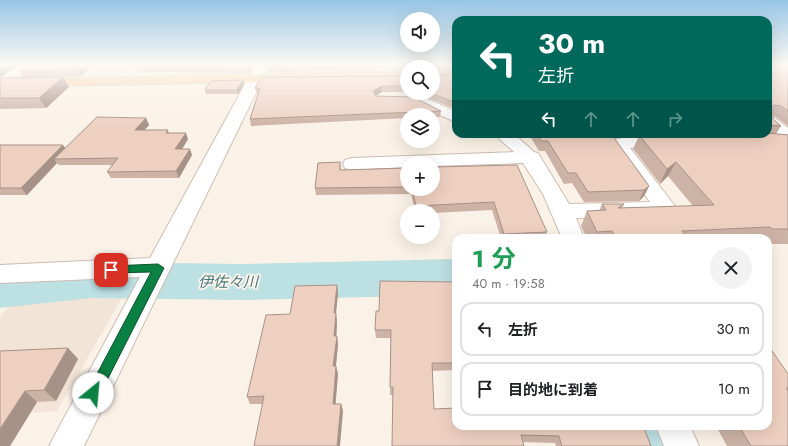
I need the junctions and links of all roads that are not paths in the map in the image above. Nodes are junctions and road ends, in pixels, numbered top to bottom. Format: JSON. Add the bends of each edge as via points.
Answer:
{"nodes":[{"id":1,"x":251,"y":85,"type":"edge"},
{"id":2,"x":418,"y":100,"type":"edge"},
{"id":3,"x":452,"y":114,"type":"edge"},
{"id":4,"x":772,"y":124,"type":"edge"},
{"id":5,"x":788,"y":136,"type":"edge"},
{"id":6,"x":510,"y":138,"type":"edge"},
{"id":7,"x":684,"y":141,"type":"edge"},
{"id":8,"x":767,"y":142,"type":"edge"},
{"id":9,"x":788,"y":144,"type":"edge"},
{"id":10,"x":531,"y":157,"type":"junction"},
{"id":11,"x":352,"y":164,"type":"dead end"},
{"id":12,"x":563,"y":211,"type":"junction"},
{"id":13,"x":572,"y":234,"type":"edge"},
{"id":14,"x":0,"y":274,"type":"edge"},
{"id":15,"x":154,"y":277,"type":"junction"},
{"id":16,"x":674,"y":430,"type":"edge"},
{"id":17,"x":66,"y":446,"type":"edge"},
{"id":18,"x":682,"y":446,"type":"edge"}],
"edges":[{"from":1,"to":15,"type":"street"},
{"from":2,"to":3,"type":"street"},
{"from":4,"to":5,"type":"street"},
{"from":6,"to":10,"type":"street"},
{"from":7,"to":12,"type":"street","via":[[618,144],[664,206]]},
{"from":8,"to":9,"type":"street"},
{"from":10,"to":11,"type":"street"},
{"from":10,"to":12,"type":"street"},
{"from":12,"to":13,"type":"street"},
{"from":14,"to":15,"type":"street"},
{"from":15,"to":17,"type":"street"},
{"from":16,"to":18,"type":"street"}]}
